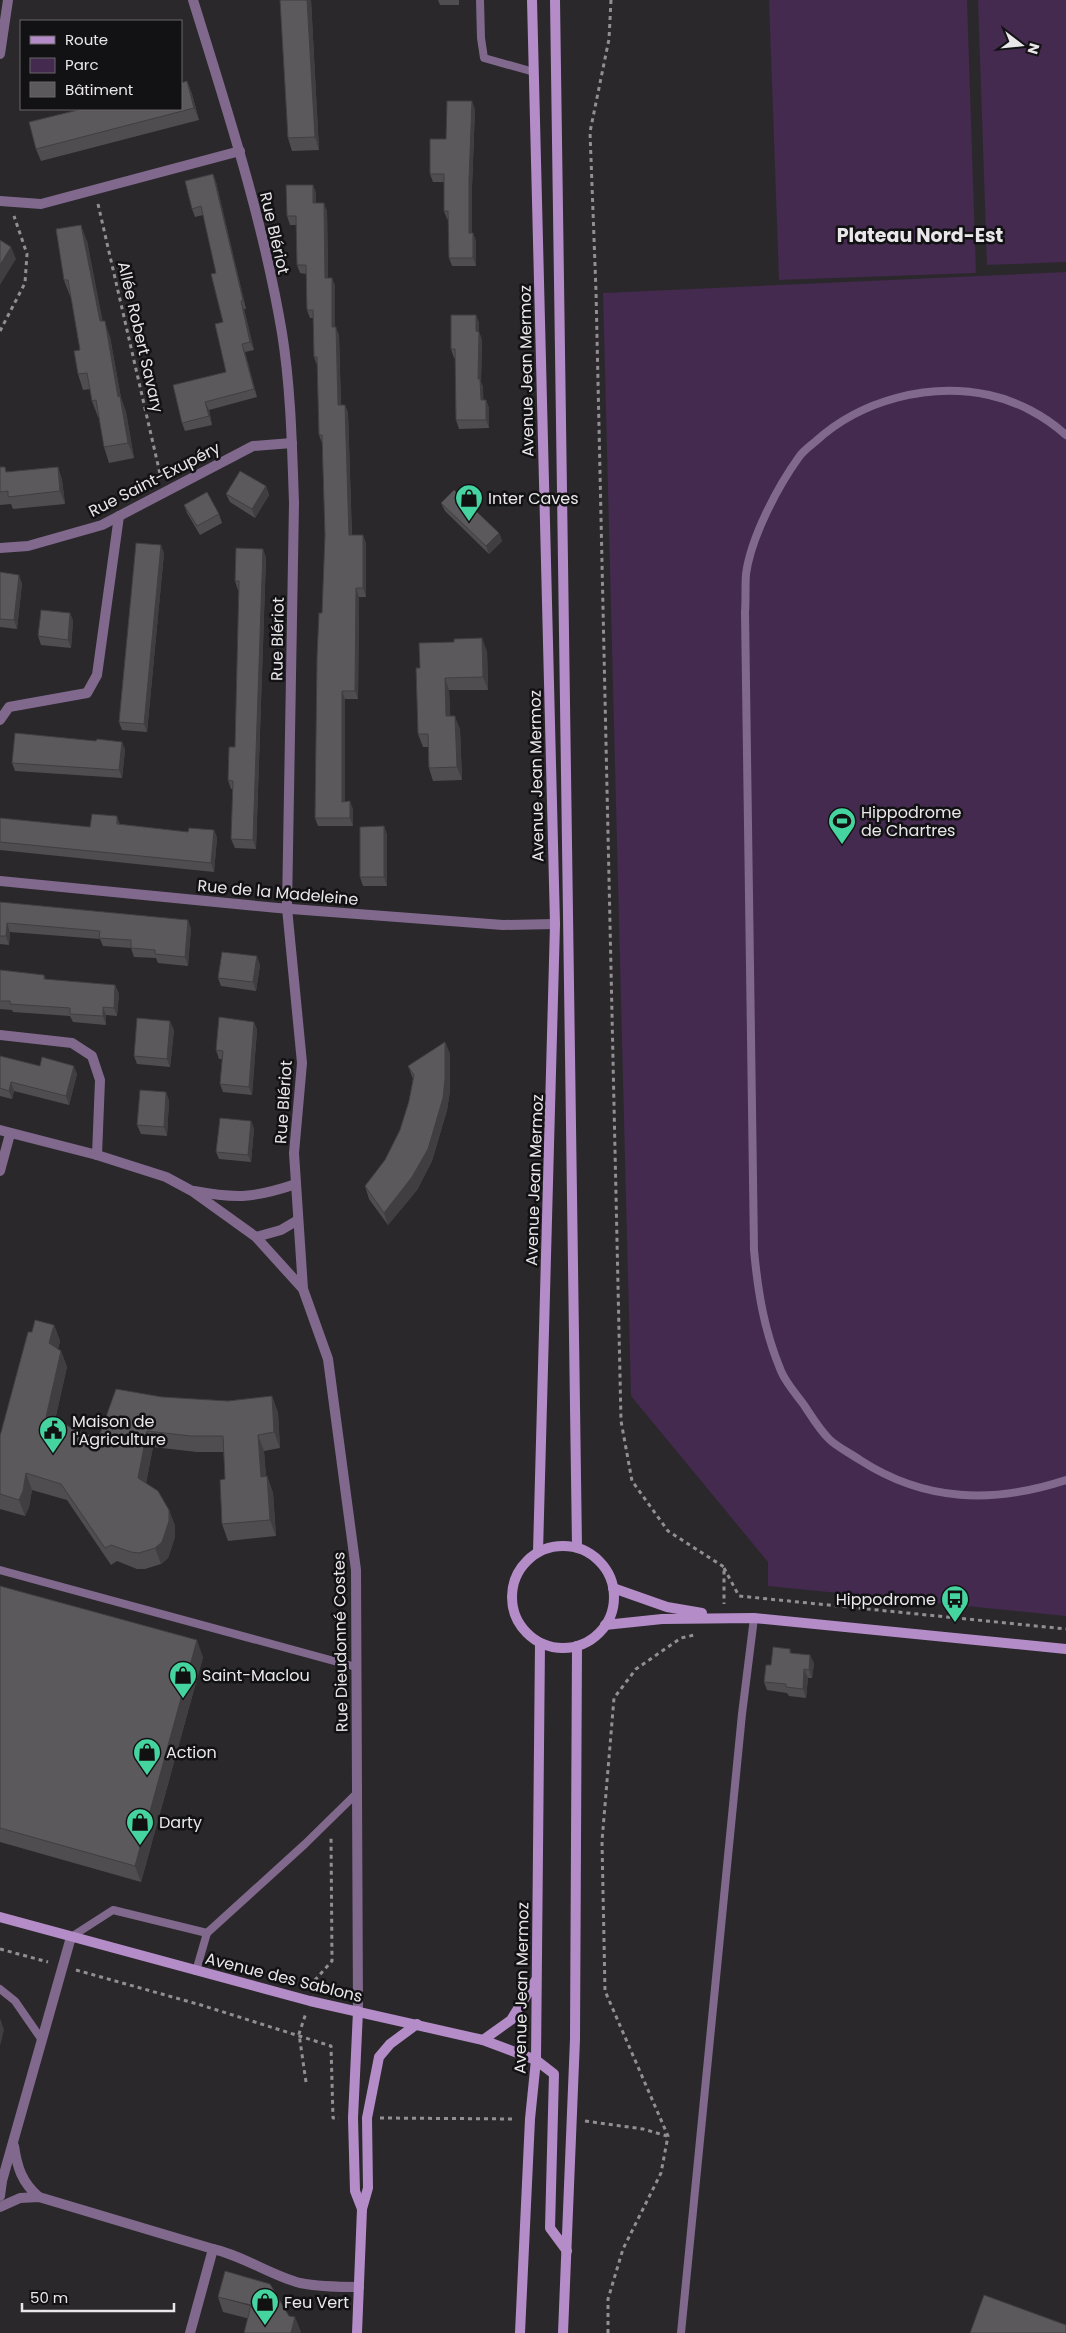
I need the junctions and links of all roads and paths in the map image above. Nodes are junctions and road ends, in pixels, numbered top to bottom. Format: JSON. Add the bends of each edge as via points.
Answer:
{"nodes":[{"id":1,"x":8,"y":0,"type":"edge"},
{"id":2,"x":192,"y":0,"type":"edge"},
{"id":3,"x":480,"y":0,"type":"edge"},
{"id":4,"x":532,"y":0,"type":"edge"},
{"id":5,"x":555,"y":0,"type":"edge"},
{"id":6,"x":611,"y":0,"type":"edge"},
{"id":7,"x":0,"y":54,"type":"edge"},
{"id":8,"x":534,"y":72,"type":"junction"},
{"id":9,"x":240,"y":151,"type":"junction"},
{"id":10,"x":94,"y":189,"type":"junction"},
{"id":11,"x":5,"y":201,"type":"edge"},
{"id":12,"x":0,"y":331,"type":"edge"},
{"id":13,"x":1066,"y":435,"type":"edge"},
{"id":14,"x":292,"y":443,"type":"junction"},
{"id":15,"x":164,"y":491,"type":"junction"},
{"id":16,"x":119,"y":516,"type":"junction"},
{"id":17,"x":0,"y":548,"type":"edge"},
{"id":18,"x":0,"y":720,"type":"edge"},
{"id":19,"x":0,"y":880,"type":"edge"},
{"id":20,"x":287,"y":908,"type":"junction"},
{"id":21,"x":555,"y":924,"type":"junction"},
{"id":22,"x":0,"y":1034,"type":"edge"},
{"id":23,"x":5,"y":1132,"type":"edge"},
{"id":24,"x":97,"y":1155,"type":"junction"},
{"id":25,"x":0,"y":1171,"type":"edge"},
{"id":26,"x":296,"y":1184,"type":"junction"},
{"id":27,"x":192,"y":1191,"type":"junction"},
{"id":28,"x":298,"y":1220,"type":"junction"},
{"id":29,"x":256,"y":1237,"type":"junction"},
{"id":30,"x":303,"y":1289,"type":"junction"},
{"id":31,"x":1066,"y":1480,"type":"edge"},
{"id":32,"x":578,"y":1547,"type":"junction"},
{"id":33,"x":538,"y":1552,"type":"junction"},
{"id":34,"x":724,"y":1567,"type":"junction"},
{"id":35,"x":0,"y":1570,"type":"edge"},
{"id":36,"x":613,"y":1588,"type":"junction"},
{"id":37,"x":725,"y":1617,"type":"junction"},
{"id":38,"x":754,"y":1618,"type":"junction"},
{"id":39,"x":605,"y":1625,"type":"junction"},
{"id":40,"x":1066,"y":1629,"type":"edge"},
{"id":41,"x":699,"y":1634,"type":"dead end"},
{"id":42,"x":540,"y":1643,"type":"junction"},
{"id":43,"x":577,"y":1646,"type":"junction"},
{"id":44,"x":1066,"y":1649,"type":"edge"},
{"id":45,"x":356,"y":1667,"type":"junction"},
{"id":46,"x":357,"y":1793,"type":"junction"},
{"id":47,"x":331,"y":1818,"type":"junction"},
{"id":48,"x":0,"y":1917,"type":"edge"},
{"id":49,"x":207,"y":1933,"type":"junction"},
{"id":50,"x":71,"y":1937,"type":"junction"},
{"id":51,"x":0,"y":1949,"type":"edge"},
{"id":52,"x":62,"y":1966,"type":"junction"},
{"id":53,"x":196,"y":1971,"type":"junction"},
{"id":54,"x":537,"y":1979,"type":"junction"},
{"id":55,"x":0,"y":1989,"type":"edge"},
{"id":56,"x":310,"y":2002,"type":"junction"},
{"id":57,"x":358,"y":2011,"type":"junction"},
{"id":58,"x":417,"y":2024,"type":"junction"},
{"id":59,"x":299,"y":2034,"type":"junction"},
{"id":60,"x":42,"y":2040,"type":"junction"},
{"id":61,"x":483,"y":2040,"type":"junction"},
{"id":62,"x":536,"y":2060,"type":"junction"},
{"id":63,"x":306,"y":2082,"type":"dead end"},
{"id":64,"x":353,"y":2118,"type":"junction"},
{"id":65,"x":367,"y":2118,"type":"junction"},
{"id":66,"x":530,"y":2119,"type":"junction"},
{"id":67,"x":572,"y":2120,"type":"junction"},
{"id":68,"x":668,"y":2136,"type":"junction"},
{"id":69,"x":14,"y":2140,"type":"junction"},
{"id":70,"x":0,"y":2196,"type":"edge"},
{"id":71,"x":39,"y":2197,"type":"junction"},
{"id":72,"x":0,"y":2207,"type":"edge"},
{"id":73,"x":362,"y":2210,"type":"junction"},
{"id":74,"x":213,"y":2249,"type":"junction"},
{"id":75,"x":567,"y":2250,"type":"junction"},
{"id":76,"x":359,"y":2287,"type":"junction"},
{"id":77,"x":190,"y":2333,"type":"edge"},
{"id":78,"x":357,"y":2333,"type":"edge"},
{"id":79,"x":520,"y":2333,"type":"edge"},
{"id":80,"x":563,"y":2333,"type":"edge"},
{"id":81,"x":608,"y":2333,"type":"edge"},
{"id":82,"x":681,"y":2333,"type":"edge"}],
"edges":[{"from":1,"to":7,"type":"street"},
{"from":2,"to":9,"type":"street","name":"Rue Blériot"},
{"from":3,"to":8,"type":"lane","via":[[484,58]]},
{"from":4,"to":8,"type":"main road","name":"Avenue Jean Mermoz"},
{"from":5,"to":32,"type":"main road","name":"Avenue Jean Mermoz"},
{"from":6,"to":34,"type":"path","via":[[609,39],[590,132],[621,1421],[632,1482],[668,1531]]},
{"from":8,"to":21,"type":"main road","name":"Avenue Jean Mermoz"},
{"from":9,"to":10,"type":"street"},
{"from":9,"to":14,"type":"street","name":"Rue Blériot","via":[[282,334]]},
{"from":10,"to":11,"type":"street","via":[[41,204]]},
{"from":10,"to":15,"type":"path","name":"Allée Robert Savary"},
{"from":11,"to":12,"type":"path","via":[[27,254],[25,283]]},
{"from":13,"to":31,"type":"lane","via":[[1025,407],[990,395],[943,390],[901,397],[860,410],[831,427],[800,456],[779,491],[760,526],[746,573],[745,612],[754,1250],[759,1299],[781,1373],[830,1440],[882,1474],[911,1487],[941,1493],[1002,1494]]},
{"from":14,"to":15,"type":"street","name":"Rue Saint-Exupéry","via":[[253,446]]},
{"from":14,"to":20,"type":"street","name":"Rue Blériot","via":[[294,503]]},
{"from":15,"to":16,"type":"street","name":"Rue Saint-Exupéry"},
{"from":16,"to":17,"type":"street","name":"Rue Saint-Exupéry","via":[[102,525],[28,546]]},
{"from":16,"to":18,"type":"street","via":[[97,675],[87,693],[9,707]]},
{"from":19,"to":20,"type":"street","name":"Rue de la Madeleine"},
{"from":20,"to":21,"type":"street","name":"Rue de la Madeleine","via":[[503,925]]},
{"from":20,"to":26,"type":"street","name":"Rue Blériot","via":[[302,1063],[294,1153]]},
{"from":21,"to":33,"type":"main road","name":"Avenue Jean Mermoz"},
{"from":22,"to":24,"type":"street","via":[[72,1043],[92,1056],[100,1080]]},
{"from":23,"to":24,"type":"street","name":"Rue Dieudonné Costes"},
{"from":23,"to":25,"type":"street"},
{"from":24,"to":27,"type":"street","name":"Rue Dieudonné Costes","via":[[166,1177]]},
{"from":26,"to":27,"type":"street","name":"Rue Dieudonné Costes","via":[[263,1195],[228,1197]]},
{"from":26,"to":28,"type":"street","name":"Rue Blériot"},
{"from":27,"to":29,"type":"street","name":"Rue Dieudonné Costes"},
{"from":28,"to":29,"type":"street","via":[[281,1230]]},
{"from":28,"to":30,"type":"street","name":"Rue Blériot"},
{"from":29,"to":30,"type":"street","name":"Rue Dieudonné Costes"},
{"from":30,"to":45,"type":"street","name":"Rue Dieudonné Costes","via":[[328,1359],[356,1570]]},
{"from":32,"to":33,"type":"main road","via":[[557,1546]]},
{"from":32,"to":36,"type":"main road","via":[[601,1562]]},
{"from":33,"to":42,"type":"main road","via":[[516,1575],[512,1606],[522,1628]]},
{"from":34,"to":37,"type":"path"},
{"from":34,"to":40,"type":"path","via":[[739,1596]]},
{"from":35,"to":45,"type":"lane"},
{"from":36,"to":37,"type":"main road","via":[[668,1607]]},
{"from":36,"to":39,"type":"main road","via":[[612,1607]]},
{"from":37,"to":38,"type":"main road"},
{"from":37,"to":39,"type":"main road"},
{"from":38,"to":44,"type":"main road"},
{"from":38,"to":82,"type":"lane"},
{"from":39,"to":43,"type":"main road","via":[[593,1638]]},
{"from":41,"to":68,"type":"path","via":[[682,1638],[636,1669],[614,1698],[602,1841],[605,1991]]},
{"from":42,"to":43,"type":"main road","via":[[552,1647]]},
{"from":42,"to":54,"type":"main road","name":"Avenue Jean Mermoz"},
{"from":43,"to":67,"type":"main road"},
{"from":45,"to":46,"type":"street","name":"Rue Dieudonné Costes"},
{"from":46,"to":47,"type":"lane"},
{"from":46,"to":57,"type":"street","name":"Rue Dieudonné Costes"},
{"from":47,"to":49,"type":"lane"},
{"from":47,"to":56,"type":"path","via":[[332,1961],[315,1980]]},
{"from":48,"to":50,"type":"main road","name":"Avenue des Sablons"},
{"from":49,"to":50,"type":"lane","via":[[113,1910]]},
{"from":49,"to":53,"type":"lane"},
{"from":50,"to":52,"type":"street"},
{"from":50,"to":53,"type":"main road","name":"Avenue des Sablons"},
{"from":51,"to":52,"type":"path"},
{"from":52,"to":59,"type":"path"},
{"from":52,"to":60,"type":"street"},
{"from":53,"to":56,"type":"main road","name":"Avenue des Sablons"},
{"from":54,"to":61,"type":"main road","via":[[511,2020]]},
{"from":54,"to":62,"type":"main road","name":"Avenue Jean Mermoz"},
{"from":55,"to":60,"type":"lane","via":[[14,2001]]},
{"from":56,"to":57,"type":"main road","name":"Avenue des Sablons"},
{"from":56,"to":59,"type":"path"},
{"from":57,"to":58,"type":"main road","name":"Avenue des Sablons"},
{"from":57,"to":64,"type":"main road"},
{"from":58,"to":61,"type":"main road","name":"Avenue des Sablons"},
{"from":58,"to":65,"type":"main road","via":[[390,2044],[379,2057]]},
{"from":59,"to":63,"type":"path"},
{"from":59,"to":64,"type":"path","via":[[331,2046],[333,2118]]},
{"from":60,"to":69,"type":"street"},
{"from":61,"to":62,"type":"main road","name":"Avenue des Sablons"},
{"from":62,"to":66,"type":"main road","name":"Avenue Jean Mermoz"},
{"from":62,"to":75,"type":"main road","via":[[554,2074],[550,2228]]},
{"from":64,"to":73,"type":"main road","via":[[355,2191]]},
{"from":65,"to":66,"type":"path"},
{"from":65,"to":73,"type":"main road","via":[[368,2188]]},
{"from":66,"to":79,"type":"main road","name":"Avenue Jean Mermoz"},
{"from":67,"to":68,"type":"path","via":[[614,2124]]},
{"from":67,"to":75,"type":"main road"},
{"from":68,"to":81,"type":"path","via":[[661,2173],[622,2249],[608,2299]]},
{"from":69,"to":70,"type":"street"},
{"from":69,"to":71,"type":"street","via":[[19,2172],[28,2188]]},
{"from":71,"to":72,"type":"street","via":[[20,2198]]},
{"from":71,"to":74,"type":"street"},
{"from":73,"to":76,"type":"main road"},
{"from":74,"to":76,"type":"street","via":[[299,2282],[325,2287]]},
{"from":74,"to":77,"type":"street"},
{"from":75,"to":80,"type":"main road"},
{"from":76,"to":78,"type":"main road"}]}
